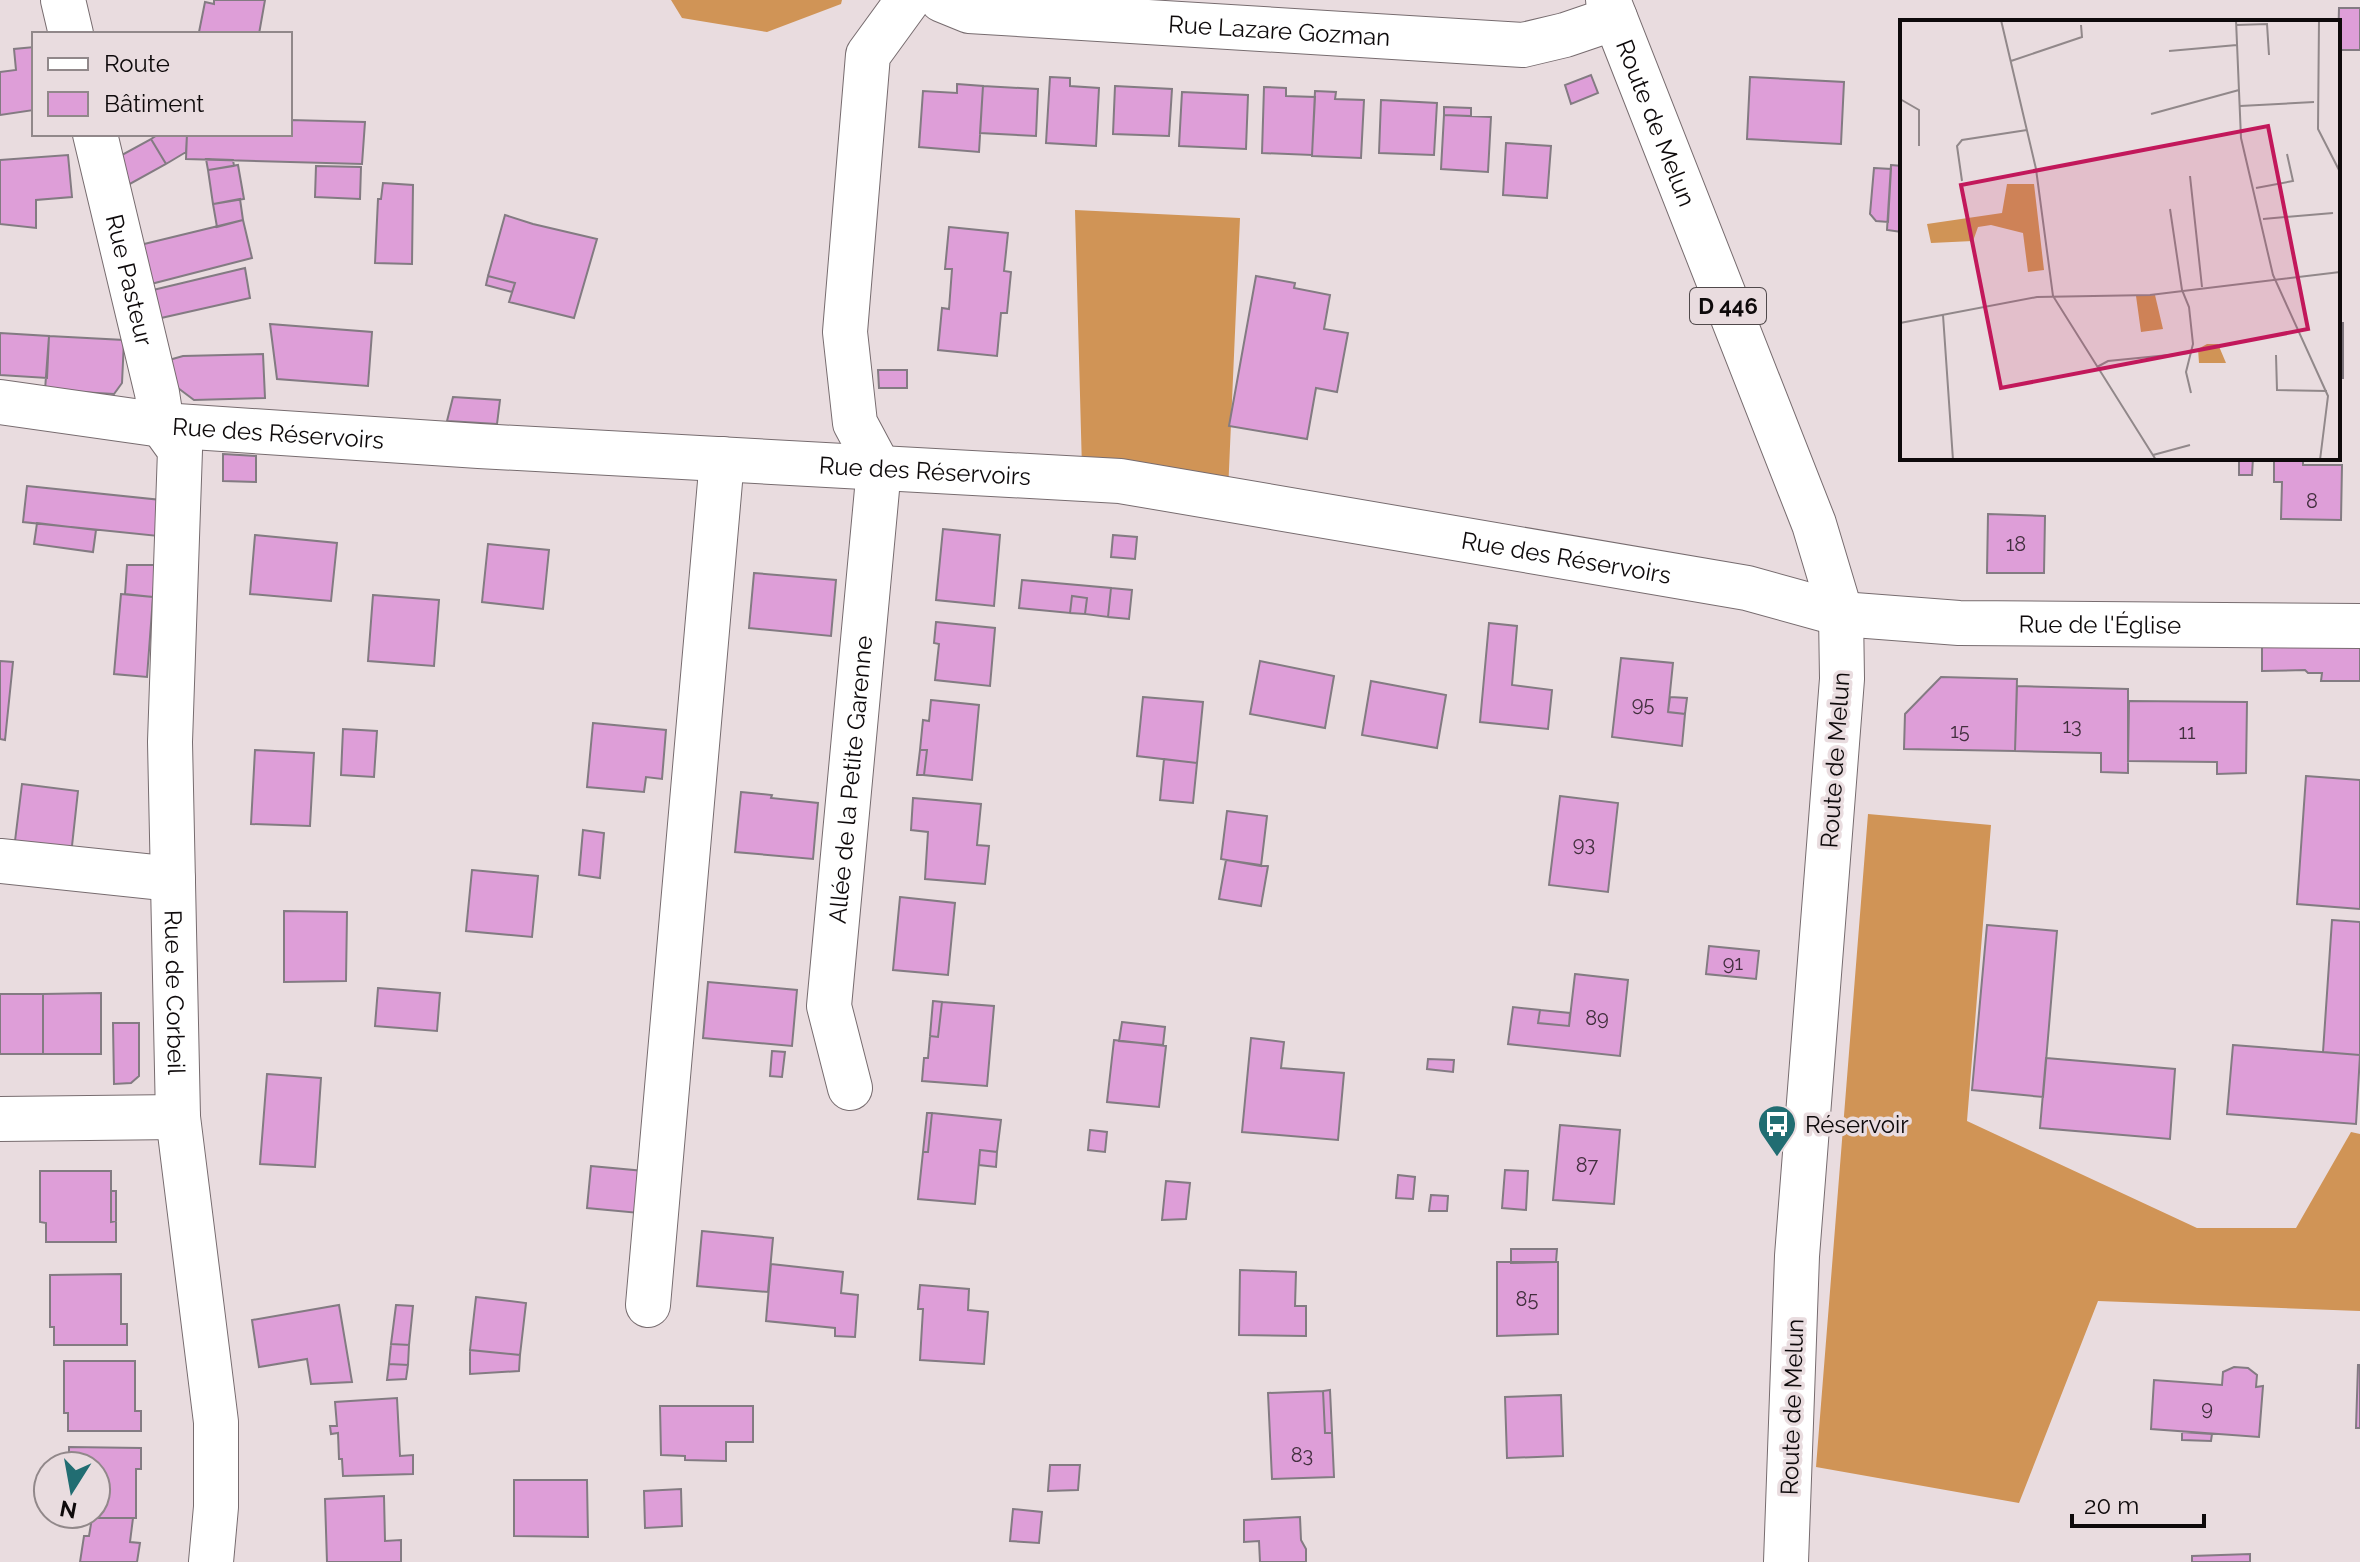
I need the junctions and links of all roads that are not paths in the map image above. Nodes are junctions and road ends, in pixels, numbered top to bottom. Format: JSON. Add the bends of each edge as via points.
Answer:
{"nodes":[{"id":1,"x":63,"y":0,"type":"edge"},
{"id":2,"x":908,"y":0,"type":"edge"},
{"id":3,"x":942,"y":0,"type":"edge"},
{"id":4,"x":1611,"y":9,"type":"edge"},
{"id":5,"x":71,"y":32,"type":"edge"},
{"id":6,"x":95,"y":136,"type":"edge"},
{"id":7,"x":0,"y":402,"type":"edge"},
{"id":8,"x":162,"y":425,"type":"junction"},
{"id":9,"x":722,"y":459,"type":"junction"},
{"id":10,"x":879,"y":468,"type":"junction"},
{"id":11,"x":1841,"y":614,"type":"junction"},
{"id":12,"x":2360,"y":626,"type":"edge"},
{"id":13,"x":0,"y":861,"type":"edge"},
{"id":14,"x":173,"y":879,"type":"junction"},
{"id":15,"x":850,"y":1088,"type":"dead end"},
{"id":16,"x":178,"y":1117,"type":"junction"},
{"id":17,"x":0,"y":1119,"type":"edge"},
{"id":18,"x":648,"y":1305,"type":"dead end"},
{"id":19,"x":211,"y":1562,"type":"edge"},
{"id":20,"x":1786,"y":1562,"type":"edge"}],
"edges":[{"from":1,"to":5,"type":"street"},
{"from":2,"to":10,"type":"street","via":[[868,55],[845,332],[855,423]]},
{"from":3,"to":4,"type":"street","name":"Rue Lazare Gozman","via":[[969,11],[1523,45],[1565,35]]},
{"from":4,"to":11,"type":"street","name":"Route de Melun","number":"D 446","via":[[1814,524]]},
{"from":6,"to":8,"type":"street","name":"Rue Pasteur"},
{"from":7,"to":8,"type":"street","name":"Rue des Réservoirs"},
{"from":8,"to":9,"type":"street","name":"Rue des Réservoirs"},
{"from":8,"to":14,"type":"street","name":"Rue de Corbeil","via":[[180,450],[170,742]]},
{"from":9,"to":10,"type":"street","name":"Rue des Réservoirs"},
{"from":9,"to":18,"type":"street"},
{"from":10,"to":11,"type":"street","name":"Rue des Réservoirs","via":[[1120,481],[1747,588]]},
{"from":10,"to":15,"type":"street","name":"Allée de la Petite Garenne","via":[[829,1006]]},
{"from":11,"to":12,"type":"street","name":"Rue de l'Église","via":[[1959,623]]},
{"from":11,"to":20,"type":"street","name":"Route de Melun","number":"D 446","via":[[1842,679],[1797,1256]]},
{"from":13,"to":14,"type":"street"},
{"from":14,"to":16,"type":"street","name":"Rue de Corbeil"},
{"from":16,"to":17,"type":"street"},
{"from":16,"to":19,"type":"street","name":"Rue de Corbeil","via":[[216,1422]]}]}
